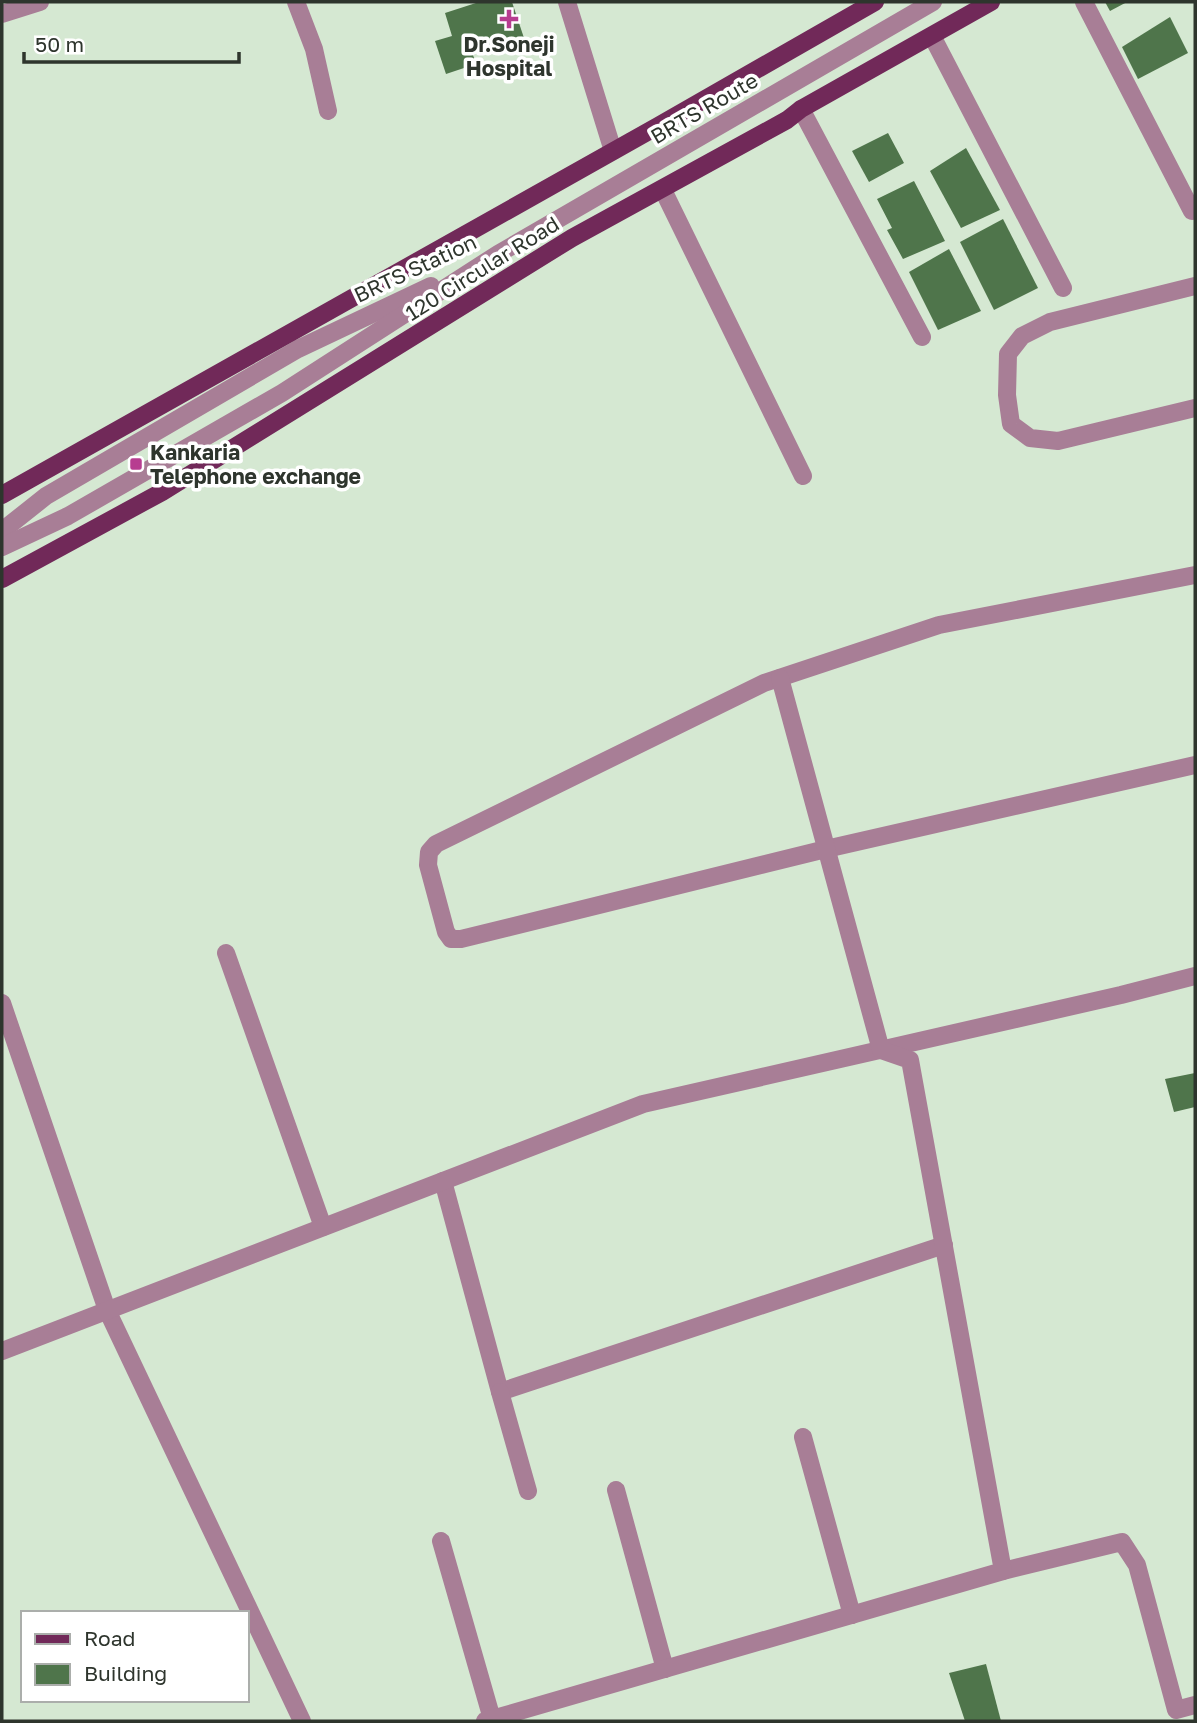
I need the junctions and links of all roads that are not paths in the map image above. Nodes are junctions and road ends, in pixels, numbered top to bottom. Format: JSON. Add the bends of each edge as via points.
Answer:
{"nodes":[{"id":1,"x":40,"y":2,"type":"edge"},
{"id":2,"x":296,"y":2,"type":"edge"},
{"id":3,"x":567,"y":2,"type":"edge"},
{"id":4,"x":875,"y":2,"type":"edge"},
{"id":5,"x":933,"y":2,"type":"edge"},
{"id":6,"x":991,"y":2,"type":"edge"},
{"id":7,"x":1084,"y":2,"type":"edge"},
{"id":8,"x":2,"y":14,"type":"edge"},
{"id":9,"x":932,"y":36,"type":"junction"},
{"id":10,"x":801,"y":109,"type":"junction"},
{"id":11,"x":328,"y":111,"type":"dead end"},
{"id":12,"x":613,"y":151,"type":"junction"},
{"id":13,"x":663,"y":190,"type":"junction"},
{"id":14,"x":1192,"y":211,"type":"dead end"},
{"id":15,"x":498,"y":254,"type":"junction"},
{"id":16,"x":1195,"y":286,"type":"edge"},
{"id":17,"x":1063,"y":288,"type":"dead end"},
{"id":18,"x":922,"y":337,"type":"dead end"},
{"id":19,"x":1195,"y":408,"type":"edge"},
{"id":20,"x":803,"y":476,"type":"dead end"},
{"id":21,"x":2,"y":495,"type":"edge"},
{"id":22,"x":2,"y":531,"type":"edge"},
{"id":23,"x":2,"y":547,"type":"edge"},
{"id":24,"x":1195,"y":575,"type":"edge"},
{"id":25,"x":2,"y":579,"type":"edge"},
{"id":26,"x":779,"y":678,"type":"junction"},
{"id":27,"x":1195,"y":765,"type":"edge"},
{"id":28,"x":826,"y":849,"type":"junction"},
{"id":29,"x":226,"y":953,"type":"dead end"},
{"id":30,"x":1195,"y":976,"type":"edge"},
{"id":31,"x":2,"y":1003,"type":"edge"},
{"id":32,"x":881,"y":1050,"type":"junction"},
{"id":33,"x":443,"y":1181,"type":"junction"},
{"id":34,"x":323,"y":1227,"type":"junction"},
{"id":35,"x":944,"y":1245,"type":"junction"},
{"id":36,"x":107,"y":1310,"type":"junction"},
{"id":37,"x":2,"y":1351,"type":"edge"},
{"id":38,"x":500,"y":1392,"type":"junction"},
{"id":39,"x":803,"y":1437,"type":"dead end"},
{"id":40,"x":616,"y":1490,"type":"dead end"},
{"id":41,"x":528,"y":1491,"type":"dead end"},
{"id":42,"x":441,"y":1541,"type":"dead end"},
{"id":43,"x":1003,"y":1571,"type":"junction"},
{"id":44,"x":852,"y":1615,"type":"junction"},
{"id":45,"x":665,"y":1669,"type":"junction"},
{"id":46,"x":1195,"y":1705,"type":"edge"},
{"id":47,"x":1178,"y":1716,"type":"edge"},
{"id":48,"x":488,"y":1720,"type":"edge"},
{"id":49,"x":302,"y":1721,"type":"edge"}],
"edges":[{"from":1,"to":8,"type":"street"},
{"from":2,"to":11,"type":"street","via":[[314,49]]},
{"from":3,"to":12,"type":"street"},
{"from":4,"to":12,"type":"main road","name":"120 Circular Road"},
{"from":5,"to":15,"type":"street","name":"BRTS Route"},
{"from":6,"to":9,"type":"main road","name":"120 Circular Road"},
{"from":7,"to":14,"type":"street"},
{"from":9,"to":10,"type":"main road","name":"120 Circular Road"},
{"from":9,"to":17,"type":"street"},
{"from":10,"to":13,"type":"main road","name":"120 Circular Road"},
{"from":10,"to":18,"type":"street"},
{"from":12,"to":21,"type":"main road","name":"120 Circular Road"},
{"from":13,"to":20,"type":"street"},
{"from":13,"to":25,"type":"main road","name":"120 Circular Road","via":[[572,238],[162,492]]},
{"from":15,"to":22,"type":"street","name":"BRTS Station","via":[[298,349],[46,496]]},
{"from":15,"to":23,"type":"street","name":"BRTS Station","via":[[282,393],[68,516]]},
{"from":16,"to":19,"type":"street","via":[[1050,322],[1022,336],[1008,354],[1007,395],[1011,424],[1030,438],[1058,440]]},
{"from":24,"to":26,"type":"street","via":[[939,625]]},
{"from":26,"to":28,"type":"street"},
{"from":26,"to":28,"type":"street","via":[[436,844],[429,852],[428,864],[446,932],[451,939],[461,939]]},
{"from":27,"to":28,"type":"street"},
{"from":28,"to":32,"type":"street"},
{"from":29,"to":34,"type":"street"},
{"from":30,"to":32,"type":"street"},
{"from":31,"to":36,"type":"street"},
{"from":32,"to":33,"type":"street","via":[[643,1104]]},
{"from":32,"to":35,"type":"street","via":[[910,1060]]},
{"from":33,"to":34,"type":"street"},
{"from":33,"to":38,"type":"street"},
{"from":34,"to":36,"type":"street"},
{"from":35,"to":38,"type":"street"},
{"from":35,"to":43,"type":"street"},
{"from":36,"to":37,"type":"street"},
{"from":36,"to":49,"type":"street"},
{"from":38,"to":41,"type":"street"},
{"from":39,"to":44,"type":"street"},
{"from":40,"to":45,"type":"street"},
{"from":42,"to":48,"type":"street"},
{"from":43,"to":44,"type":"street"},
{"from":43,"to":47,"type":"street","via":[[1122,1542],[1137,1564]]},
{"from":44,"to":45,"type":"street"},
{"from":45,"to":48,"type":"street"},
{"from":46,"to":47,"type":"street"}]}
